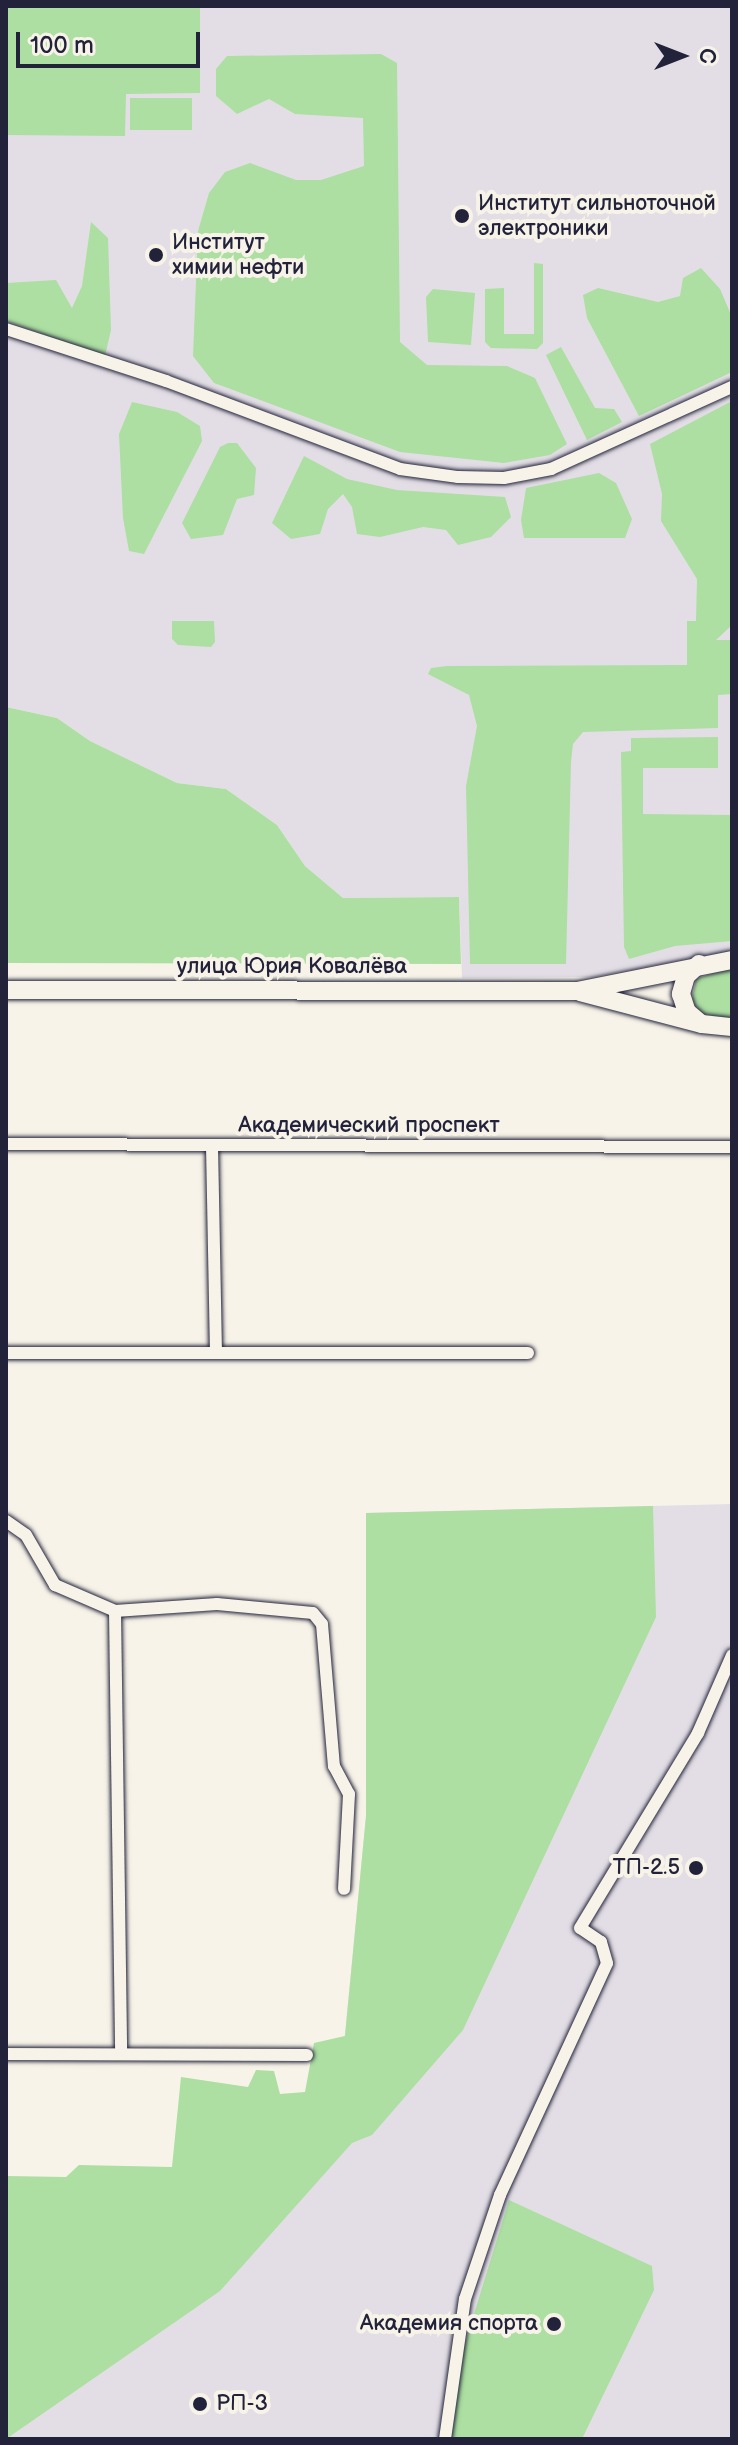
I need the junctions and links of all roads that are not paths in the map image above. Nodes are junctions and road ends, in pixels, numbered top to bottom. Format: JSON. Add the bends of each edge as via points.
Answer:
{"nodes":[{"id":1,"x":6,"y":329,"type":"edge"},
{"id":2,"x":732,"y":387,"type":"edge"},
{"id":3,"x":732,"y":960,"type":"edge"},
{"id":4,"x":710,"y":961,"type":"junction"},
{"id":5,"x":6,"y":990,"type":"edge"},
{"id":6,"x":577,"y":991,"type":"junction"},
{"id":7,"x":702,"y":1024,"type":"junction"},
{"id":8,"x":732,"y":1027,"type":"edge"},
{"id":9,"x":6,"y":1144,"type":"edge"},
{"id":10,"x":212,"y":1145,"type":"junction"},
{"id":11,"x":732,"y":1147,"type":"edge"},
{"id":12,"x":6,"y":1353,"type":"edge"},
{"id":13,"x":216,"y":1353,"type":"junction"},
{"id":14,"x":528,"y":1353,"type":"dead end"},
{"id":15,"x":6,"y":1521,"type":"edge"},
{"id":16,"x":115,"y":1611,"type":"junction"},
{"id":17,"x":732,"y":1655,"type":"edge"},
{"id":18,"x":344,"y":1889,"type":"dead end"},
{"id":19,"x":121,"y":2053,"type":"junction"},
{"id":20,"x":6,"y":2054,"type":"edge"},
{"id":21,"x":307,"y":2055,"type":"dead end"},
{"id":22,"x":445,"y":2439,"type":"edge"}],
"edges":[{"from":1,"to":2,"type":"street","via":[[166,381],[400,469],[458,477],[504,478],[551,469]]},
{"from":3,"to":4,"type":"main road","name":"улица Юрия Ковалёва"},
{"from":4,"to":6,"type":"main road","name":"улица Юрия Ковалёва"},
{"from":4,"to":7,"type":"main road","via":[[686,976],[681,994],[687,1012]]},
{"from":5,"to":6,"type":"main road","name":"улица Юрия Ковалёва"},
{"from":6,"to":7,"type":"main road","name":"улица Юрия Ковалёва"},
{"from":7,"to":8,"type":"main road","name":"улица Юрия Ковалёва"},
{"from":9,"to":10,"type":"street","name":"Академический проспект"},
{"from":10,"to":11,"type":"street","name":"Академический проспект"},
{"from":10,"to":13,"type":"street"},
{"from":12,"to":13,"type":"street"},
{"from":13,"to":14,"type":"street"},
{"from":15,"to":16,"type":"street","via":[[26,1535],[55,1585]]},
{"from":16,"to":18,"type":"street","via":[[217,1604],[313,1613],[322,1624],[334,1766],[349,1794]]},
{"from":16,"to":19,"type":"street"},
{"from":17,"to":22,"type":"street","via":[[698,1733],[580,1928],[601,1942],[607,1963],[500,2195],[465,2299]]},
{"from":19,"to":20,"type":"street"},
{"from":19,"to":21,"type":"street"}]}
